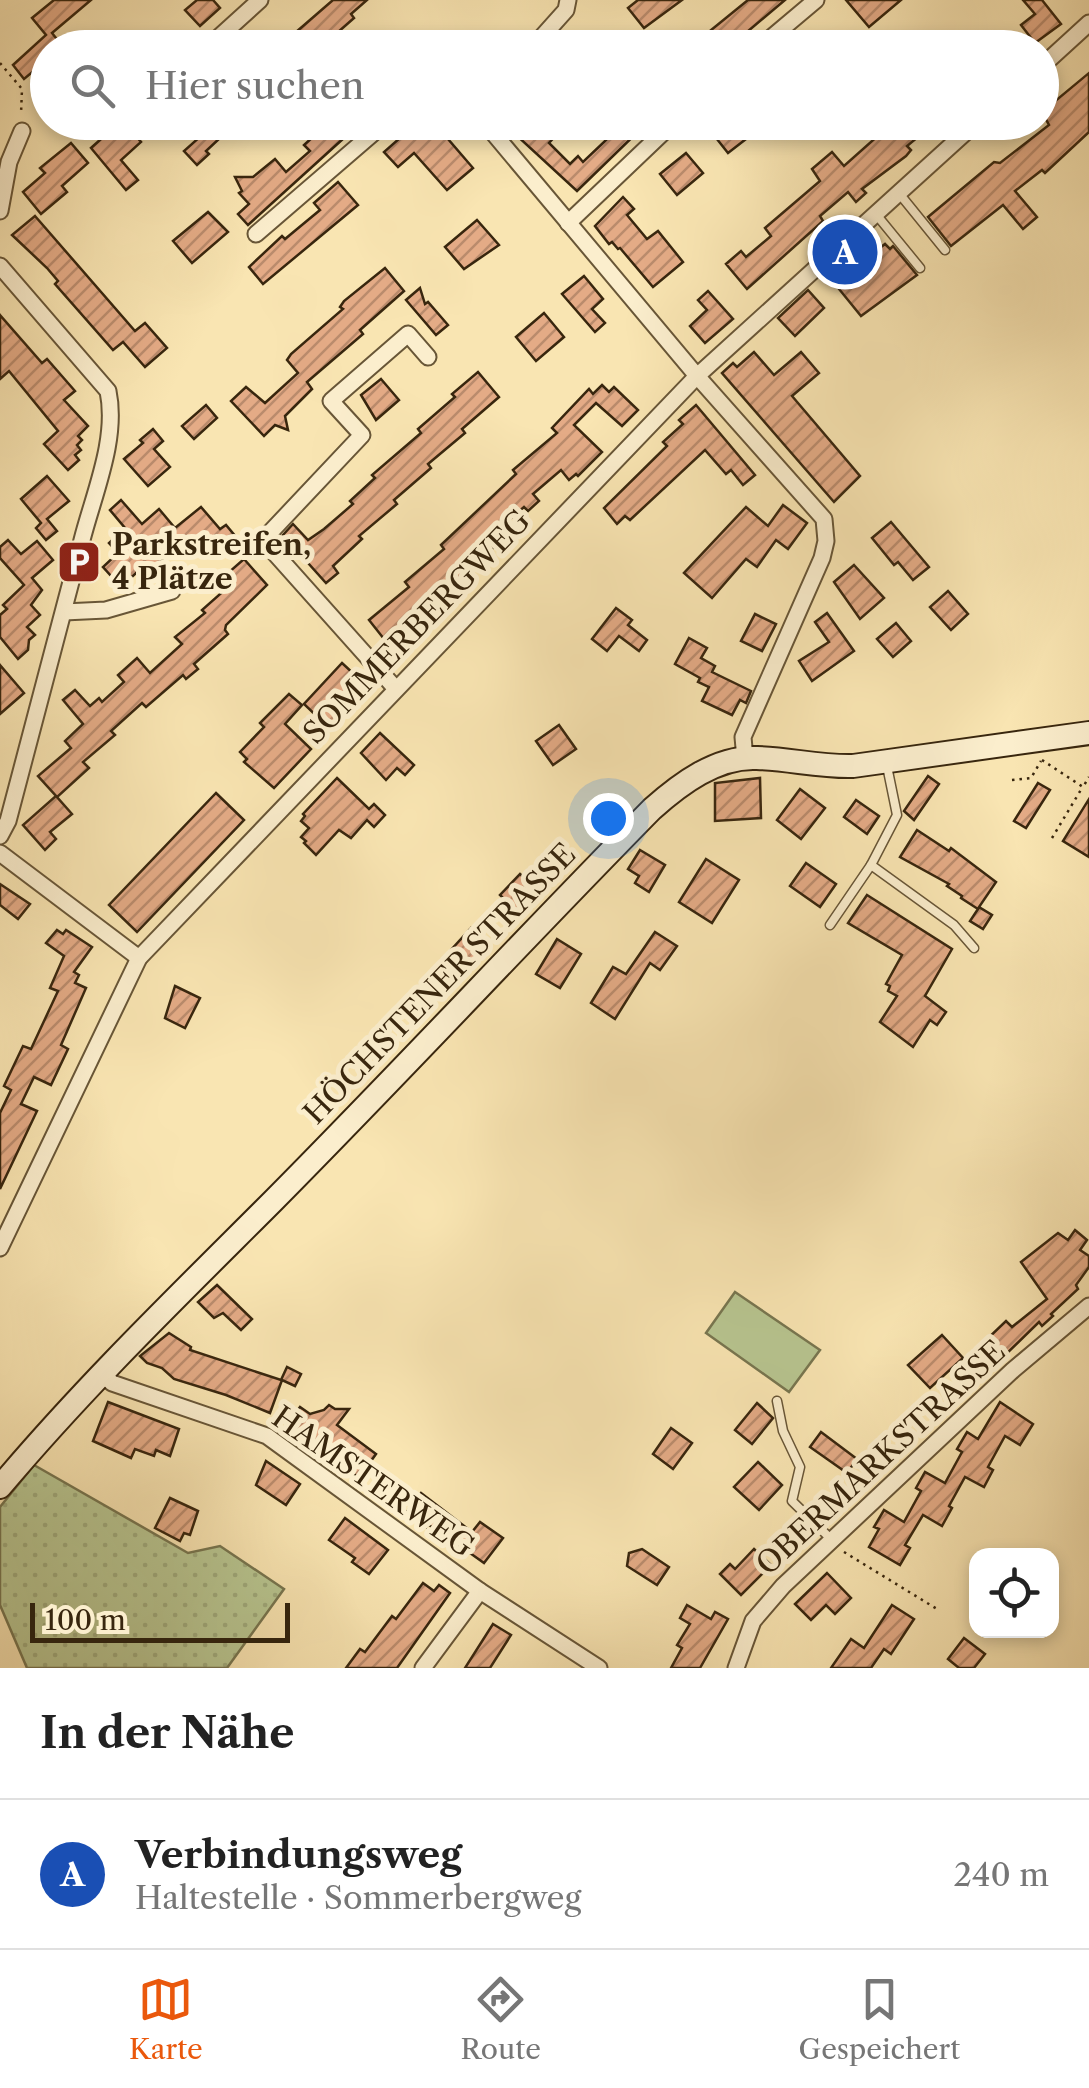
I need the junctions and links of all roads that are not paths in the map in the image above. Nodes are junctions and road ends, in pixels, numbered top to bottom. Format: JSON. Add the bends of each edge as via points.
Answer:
{"nodes":[{"id":1,"x":260,"y":0,"type":"edge"},
{"id":2,"x":568,"y":0,"type":"edge"},
{"id":3,"x":816,"y":0,"type":"edge"},
{"id":4,"x":1089,"y":23,"type":"edge"},
{"id":5,"x":227,"y":30,"type":"edge"},
{"id":6,"x":548,"y":30,"type":"edge"},
{"id":7,"x":780,"y":30,"type":"edge"},
{"id":8,"x":1082,"y":40,"type":"edge"},
{"id":9,"x":1059,"y":55,"type":"edge"},
{"id":10,"x":22,"y":131,"type":"dead end"},
{"id":11,"x":365,"y":140,"type":"edge"},
{"id":12,"x":499,"y":140,"type":"edge"},
{"id":13,"x":655,"y":140,"type":"edge"},
{"id":14,"x":957,"y":140,"type":"edge"},
{"id":15,"x":898,"y":192,"type":"junction"},
{"id":16,"x":0,"y":211,"type":"edge"},
{"id":17,"x":875,"y":212,"type":"junction"},
{"id":18,"x":568,"y":223,"type":"junction"},
{"id":19,"x":256,"y":234,"type":"dead end"},
{"id":20,"x":945,"y":250,"type":"dead end"},
{"id":21,"x":0,"y":266,"type":"edge"},
{"id":22,"x":920,"y":268,"type":"dead end"},
{"id":23,"x":428,"y":357,"type":"dead end"},
{"id":24,"x":697,"y":376,"type":"junction"},
{"id":25,"x":172,"y":591,"type":"dead end"},
{"id":26,"x":64,"y":612,"type":"junction"},
{"id":27,"x":396,"y":689,"type":"junction"},
{"id":28,"x":1089,"y":733,"type":"edge"},
{"id":29,"x":746,"y":758,"type":"junction"},
{"id":30,"x":886,"y":762,"type":"junction"},
{"id":31,"x":0,"y":836,"type":"edge"},
{"id":32,"x":0,"y":853,"type":"edge"},
{"id":33,"x":870,"y":865,"type":"junction"},
{"id":34,"x":830,"y":925,"type":"dead end"},
{"id":35,"x":974,"y":948,"type":"dead end"},
{"id":36,"x":139,"y":958,"type":"junction"},
{"id":37,"x":0,"y":1248,"type":"edge"},
{"id":38,"x":1089,"y":1306,"type":"edge"},
{"id":39,"x":101,"y":1372,"type":"junction"},
{"id":40,"x":777,"y":1401,"type":"dead end"},
{"id":41,"x":0,"y":1487,"type":"edge"},
{"id":42,"x":832,"y":1542,"type":"junction"},
{"id":43,"x":480,"y":1590,"type":"junction"},
{"id":44,"x":423,"y":1668,"type":"edge"},
{"id":45,"x":599,"y":1668,"type":"edge"},
{"id":46,"x":736,"y":1668,"type":"edge"}],
"edges":[{"from":1,"to":5,"type":"street"},
{"from":2,"to":6,"type":"street"},
{"from":3,"to":7,"type":"street"},
{"from":4,"to":8,"type":"street"},
{"from":8,"to":9,"type":"street"},
{"from":10,"to":16,"type":"street"},
{"from":11,"to":19,"type":"street"},
{"from":12,"to":18,"type":"street"},
{"from":13,"to":18,"type":"street"},
{"from":14,"to":15,"type":"street","name":"SOMMERBERGWEG"},
{"from":15,"to":17,"type":"street","name":"SOMMERBERGWEG"},
{"from":15,"to":20,"type":"lane"},
{"from":17,"to":22,"type":"lane"},
{"from":17,"to":24,"type":"street","name":"SOMMERBERGWEG"},
{"from":18,"to":24,"type":"street"},
{"from":21,"to":26,"type":"street","via":[[108,391],[112,409]]},
{"from":23,"to":27,"type":"street","via":[[408,334],[331,401],[362,435],[263,540]]},
{"from":24,"to":27,"type":"street","name":"SOMMERBERGWEG"},
{"from":24,"to":29,"type":"street","via":[[824,518],[822,558],[743,737]]},
{"from":25,"to":26,"type":"street","via":[[106,610]]},
{"from":26,"to":31,"type":"street"},
{"from":27,"to":36,"type":"street","name":"SOMMERBERGWEG"},
{"from":28,"to":30,"type":"main road","name":"HÖCHSTENER STRASSE"},
{"from":29,"to":30,"type":"main road","name":"HÖCHSTENER STRASSE","via":[[821,767]]},
{"from":29,"to":39,"type":"main road","name":"HÖCHSTENER STRASSE","via":[[706,770],[652,810]]},
{"from":30,"to":33,"type":"lane","via":[[898,815]]},
{"from":32,"to":36,"type":"street"},
{"from":33,"to":34,"type":"lane"},
{"from":33,"to":35,"type":"lane","via":[[954,925]]},
{"from":36,"to":37,"type":"street","name":"SOMMERBERGWEG"},
{"from":38,"to":42,"type":"street","name":"OBERMARKSTRASSE"},
{"from":39,"to":41,"type":"main road","name":"HÖCHSTENER STRASSE"},
{"from":39,"to":43,"type":"street","name":"HAMSTERWEG","via":[[112,1383],[267,1436]]},
{"from":40,"to":42,"type":"lane","via":[[800,1467],[792,1501]]},
{"from":42,"to":46,"type":"street","name":"OBERMARKSTRASSE","via":[[767,1603],[746,1635]]},
{"from":43,"to":44,"type":"street"},
{"from":43,"to":45,"type":"street","name":"HAMSTERWEG"}]}
